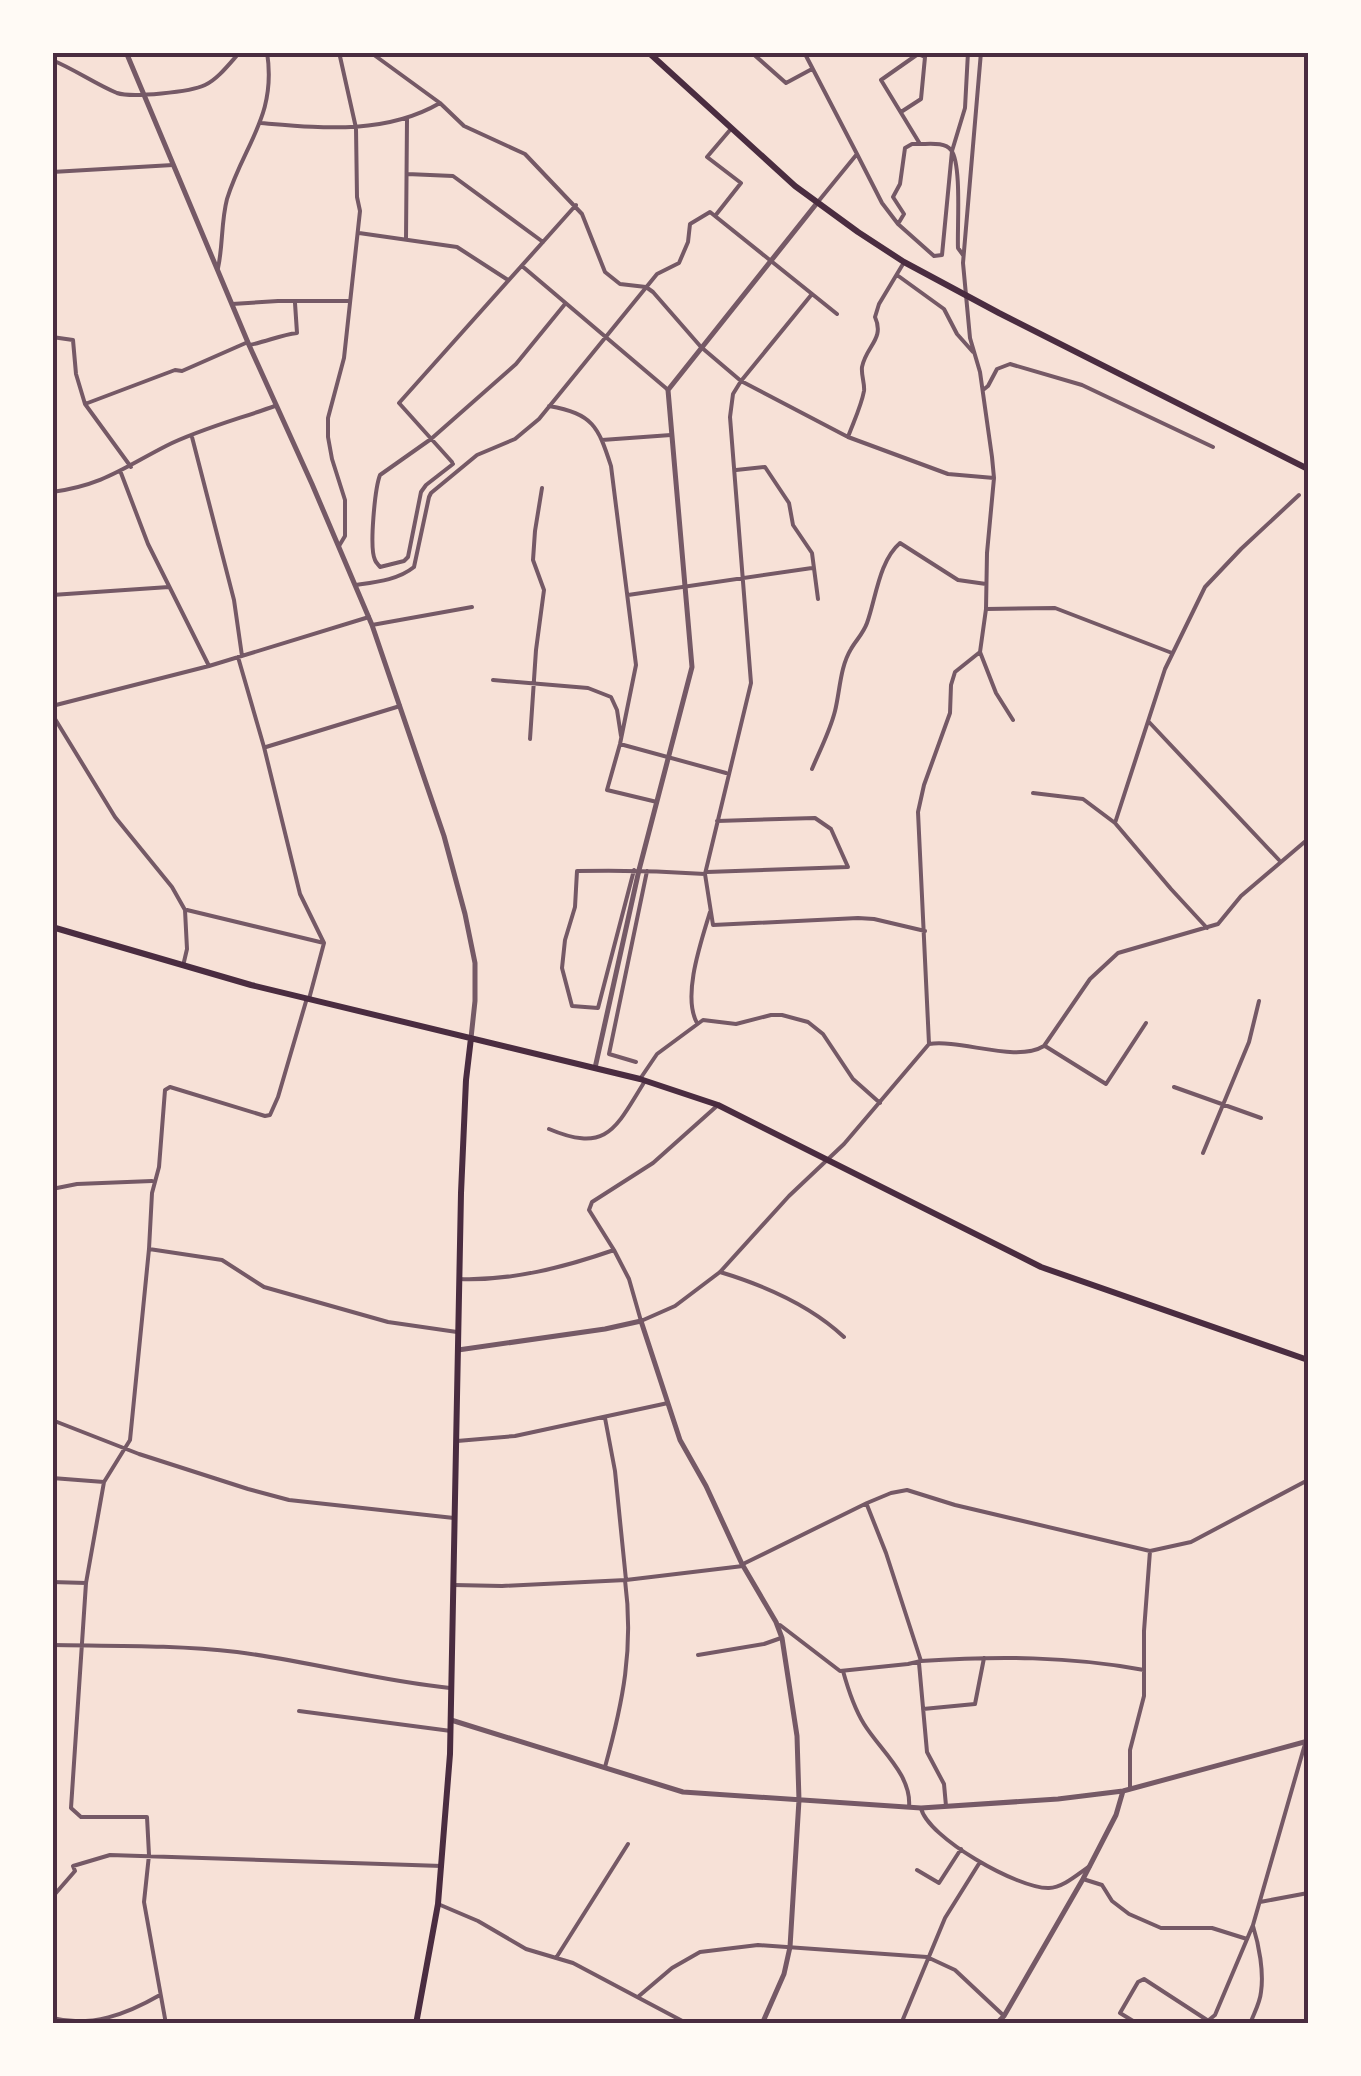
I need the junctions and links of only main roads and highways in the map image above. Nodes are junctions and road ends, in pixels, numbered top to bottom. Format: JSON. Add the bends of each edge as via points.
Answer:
{"nodes":[{"id":1,"x":648,"y":52,"type":"edge"},
{"id":2,"x":1308,"y":469,"type":"edge"},
{"id":3,"x":52,"y":927,"type":"edge"},
{"id":4,"x":470,"y":1038,"type":"junction"},
{"id":5,"x":1308,"y":1360,"type":"edge"},
{"id":6,"x":416,"y":2024,"type":"edge"}],
"edges":[{"from":1,"to":2,"type":"main road","via":[[817,203],[904,262]]},
{"from":3,"to":4,"type":"main road"},
{"from":4,"to":5,"type":"main road","via":[[718,1105],[1041,1267]]},
{"from":4,"to":6,"type":"main road","via":[[451,1720],[438,1904]]}]}
